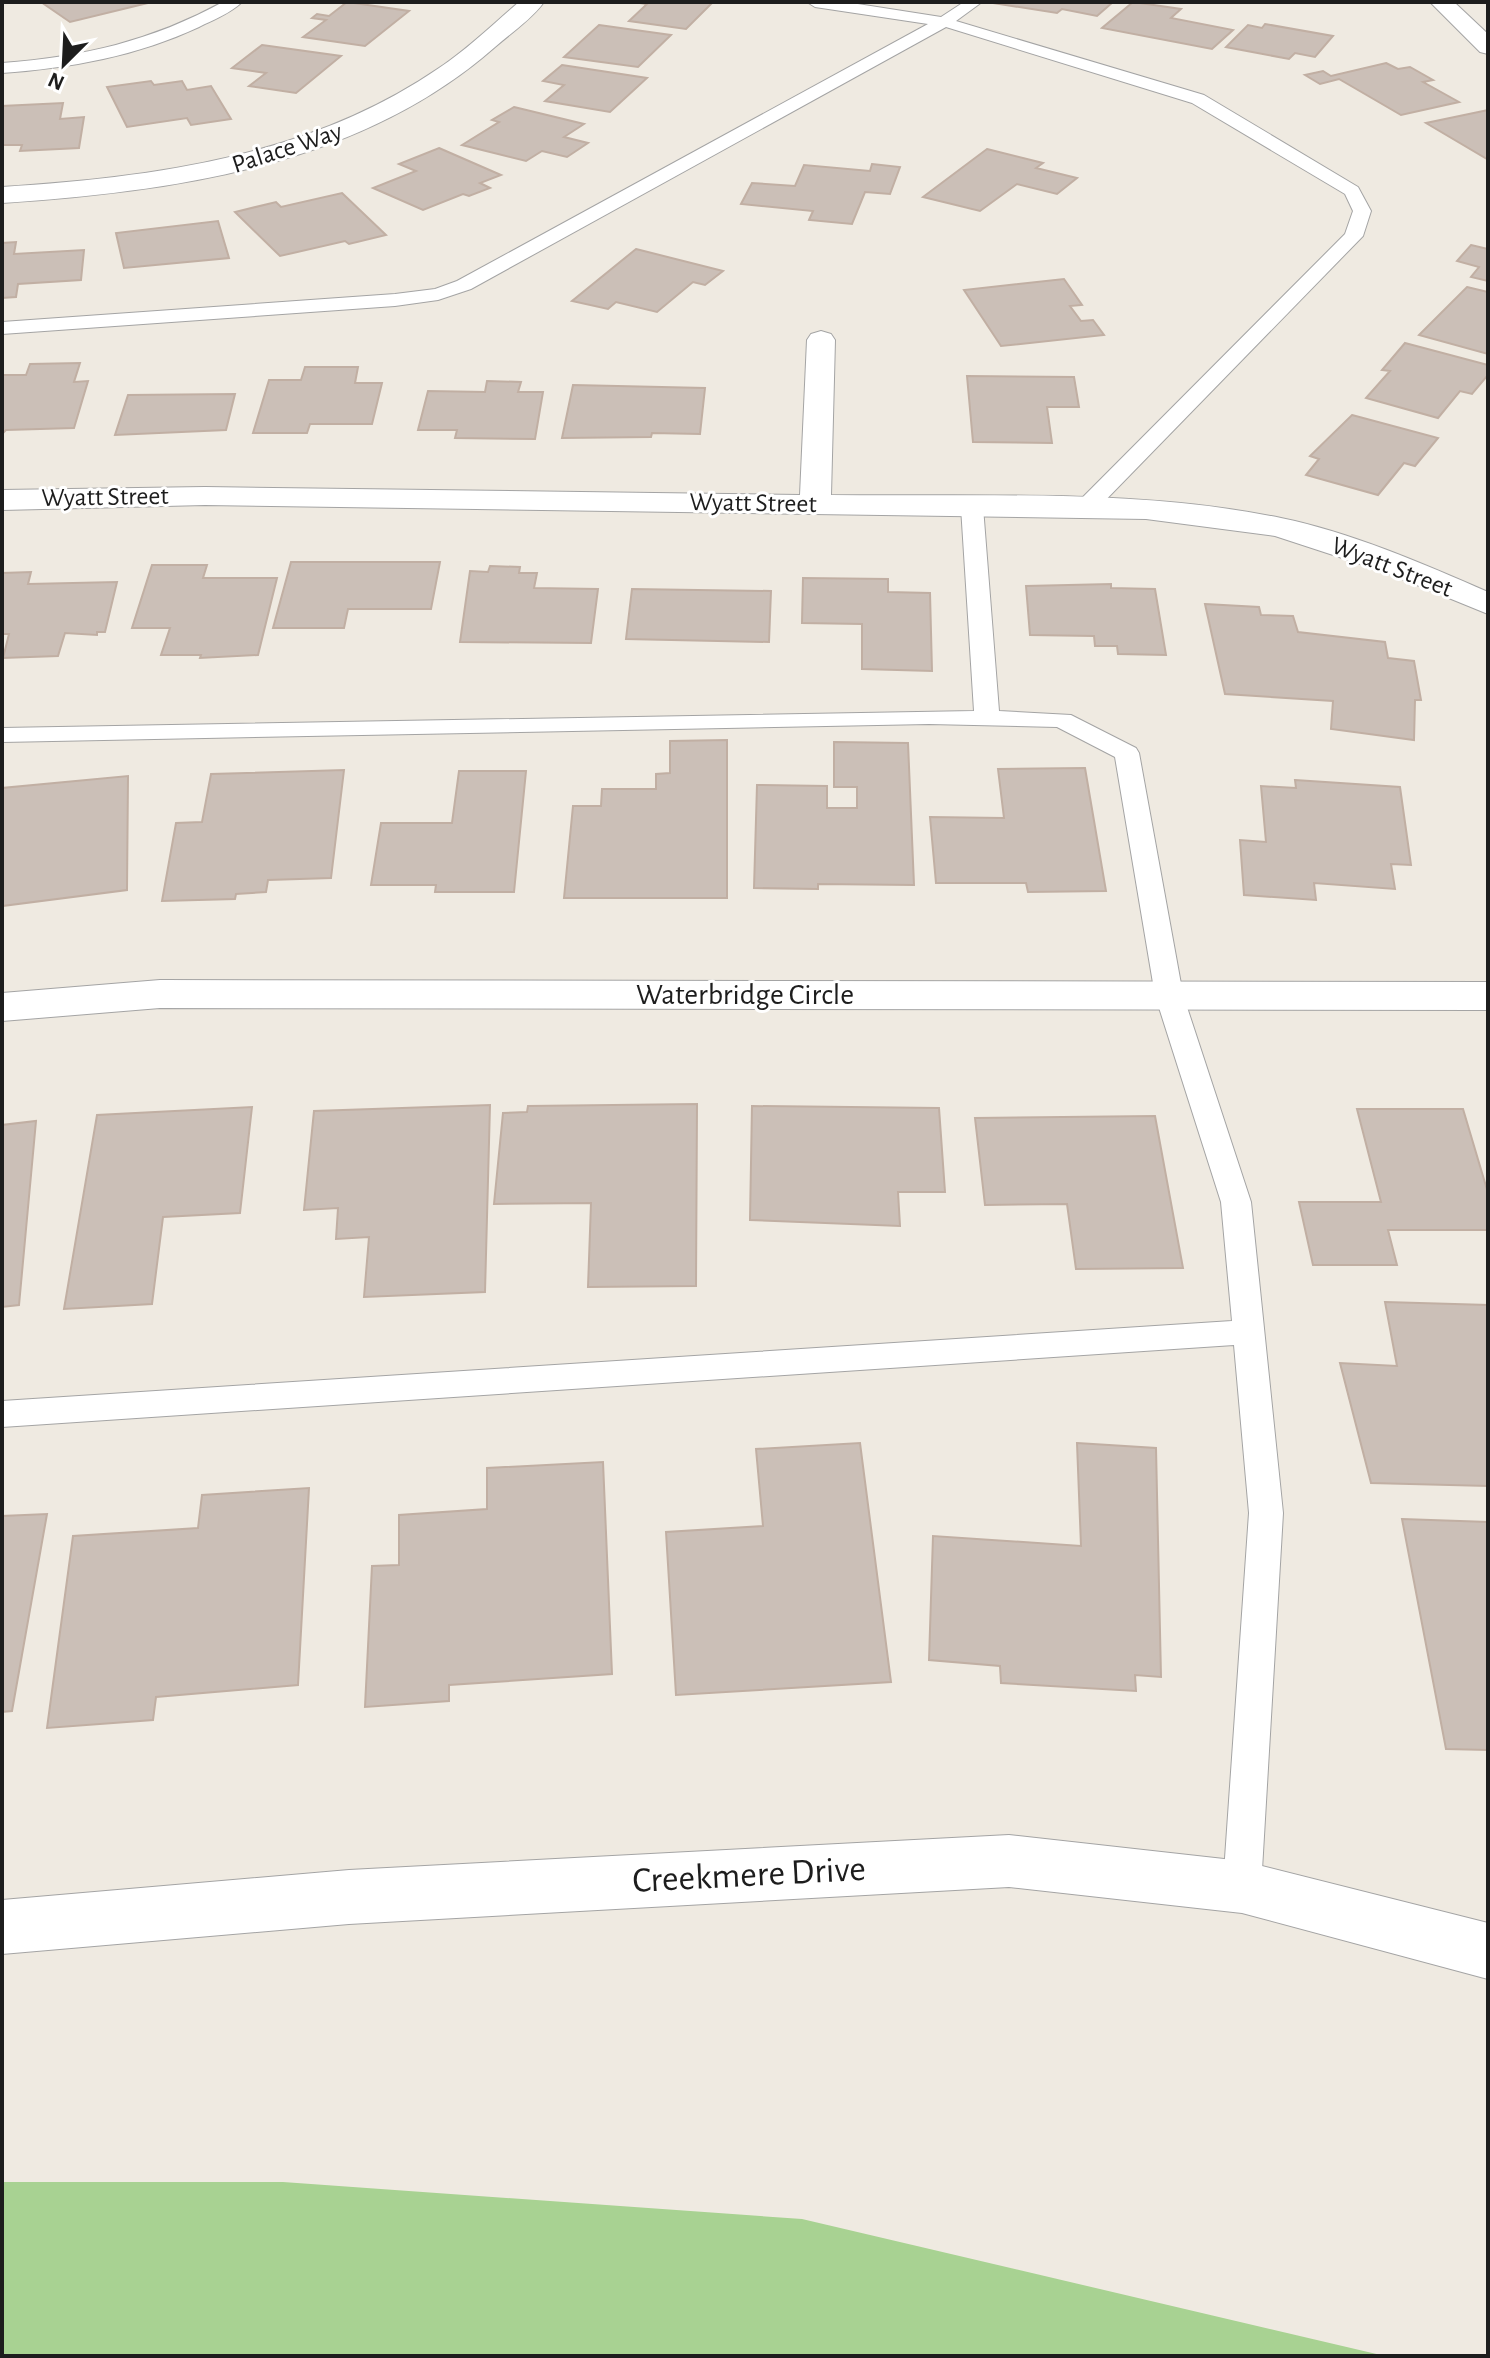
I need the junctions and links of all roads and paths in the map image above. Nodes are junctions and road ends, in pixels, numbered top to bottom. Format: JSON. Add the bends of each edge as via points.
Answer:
{"nodes":[{"id":1,"x":234,"y":2,"type":"edge"},
{"id":2,"x":533,"y":2,"type":"edge"},
{"id":3,"x":815,"y":2,"type":"edge"},
{"id":4,"x":974,"y":2,"type":"edge"},
{"id":5,"x":1441,"y":2,"type":"edge"},
{"id":6,"x":944,"y":22,"type":"junction"},
{"id":7,"x":1488,"y":47,"type":"edge"},
{"id":8,"x":2,"y":68,"type":"edge"},
{"id":9,"x":2,"y":195,"type":"edge"},
{"id":10,"x":2,"y":328,"type":"edge"},
{"id":11,"x":821,"y":340,"type":"dead end"},
{"id":12,"x":2,"y":500,"type":"edge"},
{"id":13,"x":815,"y":504,"type":"junction"},
{"id":14,"x":972,"y":507,"type":"junction"},
{"id":15,"x":1085,"y":508,"type":"junction"},
{"id":16,"x":1488,"y":604,"type":"edge"},
{"id":17,"x":987,"y":718,"type":"junction"},
{"id":18,"x":2,"y":735,"type":"edge"},
{"id":19,"x":1169,"y":995,"type":"junction"},
{"id":20,"x":1488,"y":996,"type":"edge"},
{"id":21,"x":2,"y":1007,"type":"edge"},
{"id":22,"x":1249,"y":1332,"type":"junction"},
{"id":23,"x":2,"y":1414,"type":"edge"},
{"id":24,"x":1242,"y":1887,"type":"junction"},
{"id":25,"x":2,"y":1927,"type":"edge"},
{"id":26,"x":1488,"y":1951,"type":"edge"}],
"edges":[{"from":1,"to":8,"type":"lane","via":[[177,34],[113,55]]},
{"from":2,"to":9,"type":"street","name":"Palace Way","via":[[446,75],[360,125],[277,156],[185,178]]},
{"from":3,"to":6,"type":"lane"},
{"from":4,"to":6,"type":"lane"},
{"from":5,"to":7,"type":"street"},
{"from":6,"to":10,"type":"lane","via":[[464,285],[438,294]]},
{"from":6,"to":15,"type":"lane","via":[[1198,99],[1352,191],[1362,211],[1354,236]]},
{"from":11,"to":13,"type":"street"},
{"from":12,"to":13,"type":"street","name":"Wyatt Street","via":[[205,496]]},
{"from":13,"to":14,"type":"street","name":"Wyatt Street"},
{"from":14,"to":15,"type":"street","name":"Wyatt Street"},
{"from":14,"to":17,"type":"lane"},
{"from":15,"to":16,"type":"street","name":"Wyatt Street","via":[[1146,509],[1280,527],[1397,565]]},
{"from":17,"to":18,"type":"lane"},
{"from":17,"to":19,"type":"lane","via":[[1062,720],[1127,753]]},
{"from":19,"to":20,"type":"street","name":"Waterbridge Circle"},
{"from":19,"to":21,"type":"street","name":"Waterbridge Circle","via":[[160,994]]},
{"from":19,"to":22,"type":"lane","via":[[1236,1202]]},
{"from":22,"to":23,"type":"lane"},
{"from":22,"to":24,"type":"lane","via":[[1266,1513]]},
{"from":24,"to":25,"type":"street","name":"Creekmere Drive","via":[[1009,1861],[349,1897]]},
{"from":24,"to":26,"type":"street","name":"Creekmere Drive"}]}
